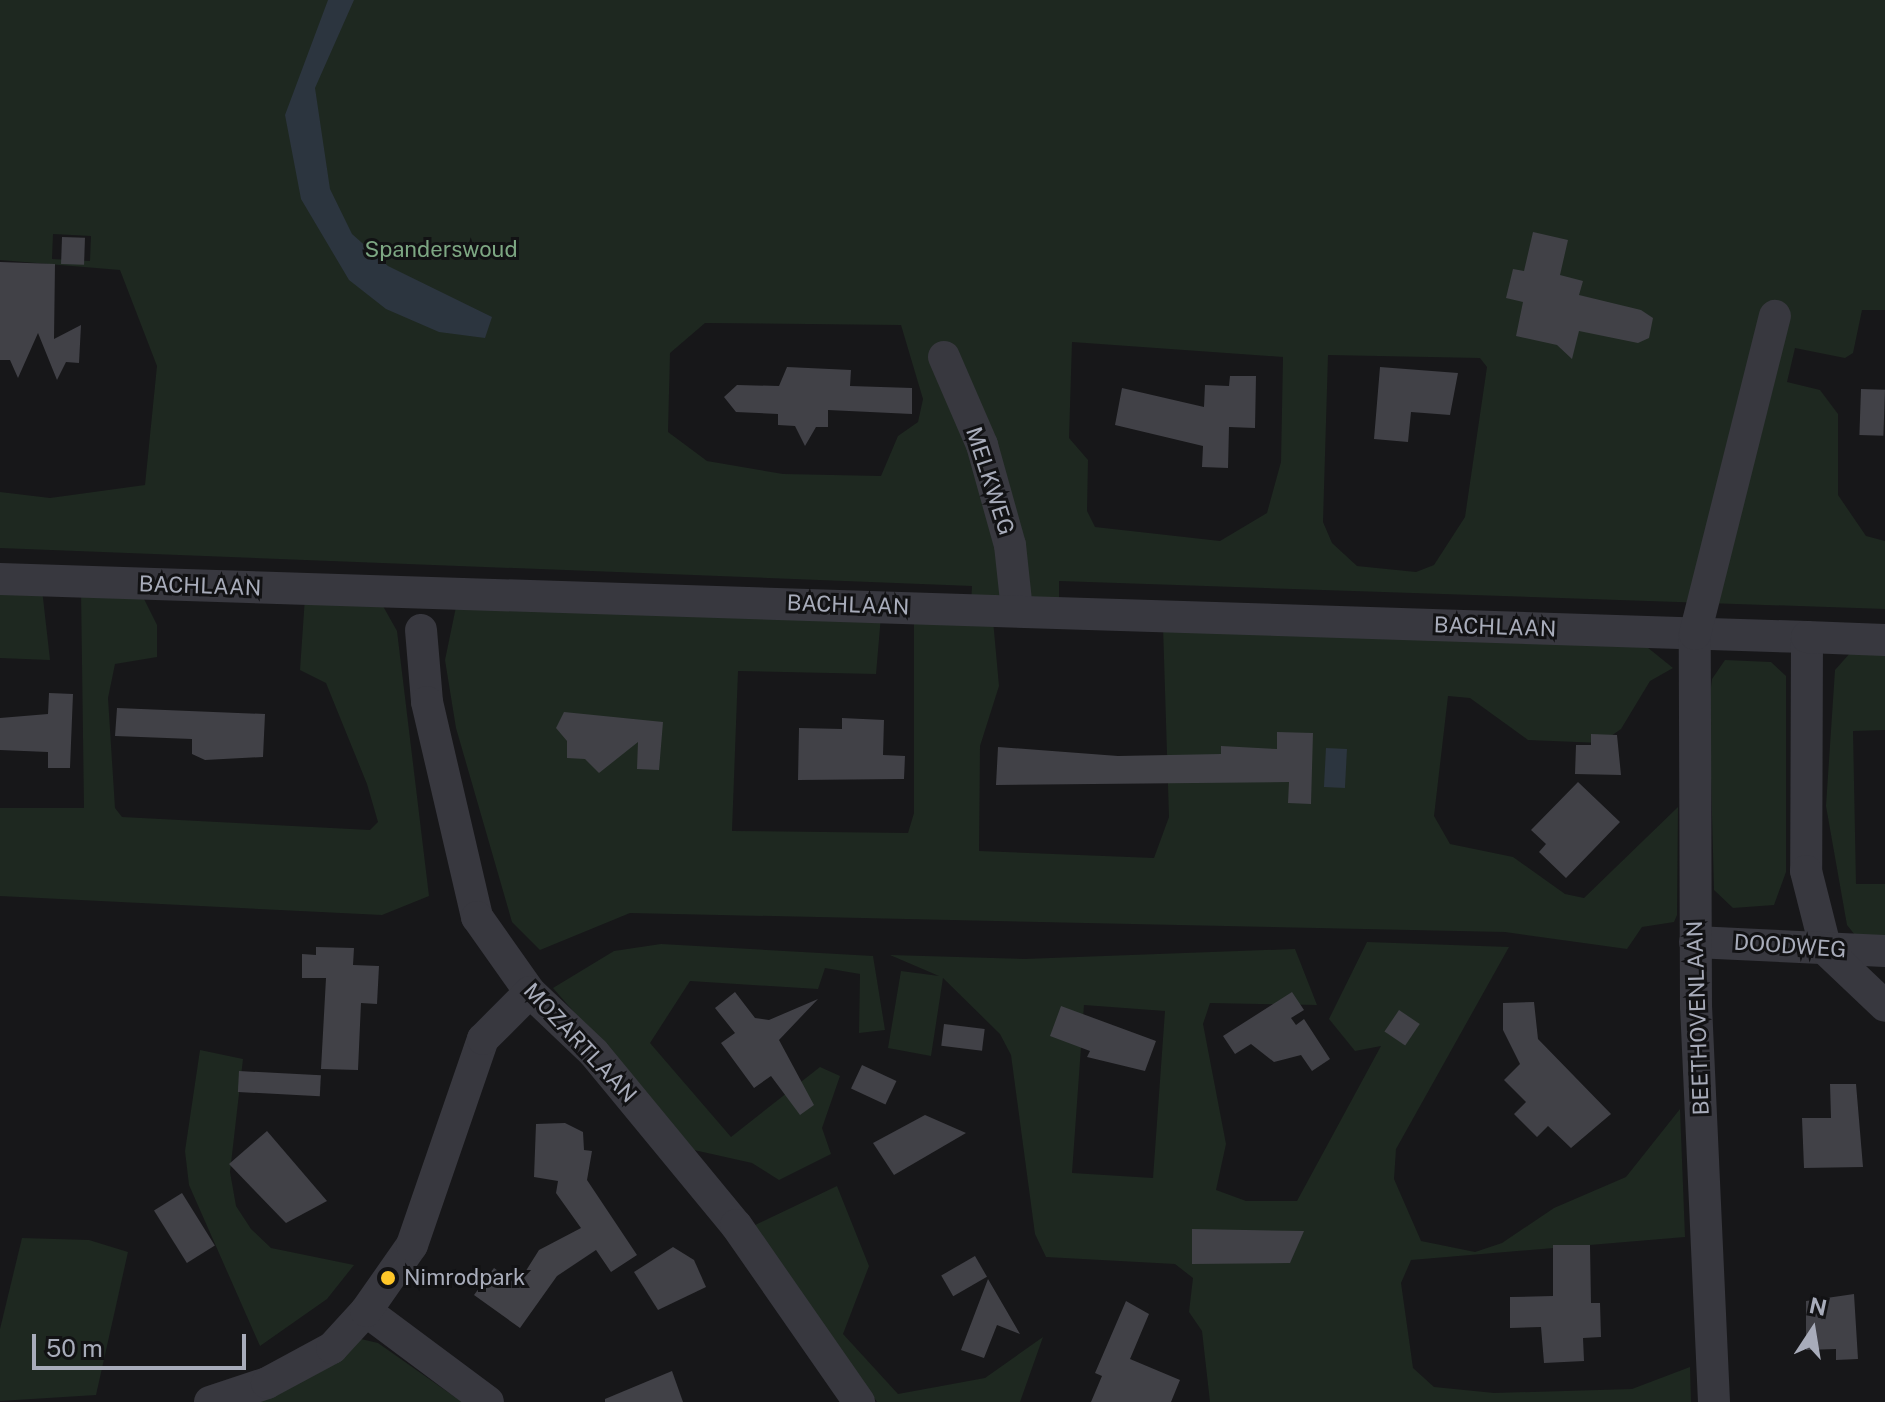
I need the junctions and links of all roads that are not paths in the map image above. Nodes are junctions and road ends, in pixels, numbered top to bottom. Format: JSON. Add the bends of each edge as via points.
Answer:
{"nodes":[{"id":1,"x":1775,"y":316,"type":"dead end"},
{"id":2,"x":944,"y":357,"type":"dead end"},
{"id":3,"x":0,"y":579,"type":"edge"},
{"id":4,"x":1017,"y":610,"type":"junction"},
{"id":5,"x":421,"y":630,"type":"dead end"},
{"id":6,"x":1695,"y":634,"type":"junction"},
{"id":7,"x":1807,"y":637,"type":"junction"},
{"id":8,"x":1885,"y":640,"type":"edge"},
{"id":9,"x":1695,"y":942,"type":"junction"},
{"id":10,"x":1826,"y":950,"type":"junction"},
{"id":11,"x":1885,"y":951,"type":"edge"},
{"id":12,"x":530,"y":992,"type":"junction"},
{"id":13,"x":1885,"y":1006,"type":"edge"},
{"id":14,"x":366,"y":1311,"type":"junction"},
{"id":15,"x":210,"y":1402,"type":"edge"},
{"id":16,"x":488,"y":1402,"type":"edge"},
{"id":17,"x":859,"y":1402,"type":"edge"},
{"id":18,"x":1714,"y":1402,"type":"edge"}],
"edges":[{"from":1,"to":6,"type":"street","name":"BEETHOVENLAAN"},
{"from":2,"to":4,"type":"street","name":"MELKWEG","via":[[982,445],[1010,545]]},
{"from":3,"to":4,"type":"street","name":"BACHLAAN"},
{"from":4,"to":6,"type":"street","name":"BACHLAAN"},
{"from":5,"to":12,"type":"street","name":"MOZARTLAAN","via":[[427,702],[477,917]]},
{"from":6,"to":7,"type":"street"},
{"from":6,"to":9,"type":"street","name":"BEETHOVENLAAN"},
{"from":7,"to":8,"type":"street"},
{"from":7,"to":10,"type":"street","via":[[1806,871]]},
{"from":9,"to":10,"type":"street","name":"DOODWEG","via":[[1767,941]]},
{"from":9,"to":18,"type":"street","name":"BEETHOVENLAAN"},
{"from":10,"to":11,"type":"street","name":"DOODWEG"},
{"from":10,"to":13,"type":"street"},
{"from":12,"to":14,"type":"street","via":[[483,1039],[412,1245]]},
{"from":12,"to":17,"type":"street","name":"MOZARTLAAN","via":[[594,1053],[736,1225]]},
{"from":14,"to":15,"type":"street","via":[[332,1348],[267,1383]]},
{"from":14,"to":16,"type":"street"}]}
